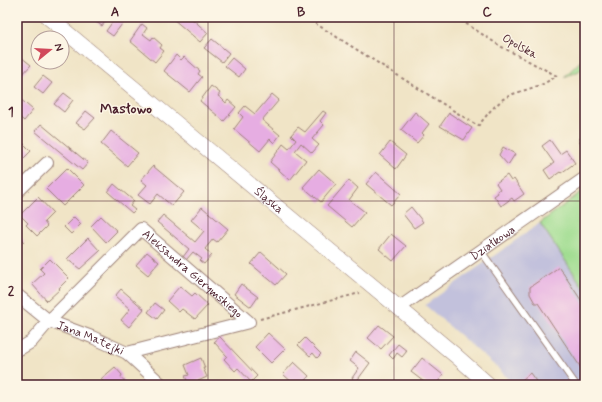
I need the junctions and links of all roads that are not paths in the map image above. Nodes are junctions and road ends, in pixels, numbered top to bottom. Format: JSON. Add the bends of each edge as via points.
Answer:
{"nodes":[{"id":1,"x":48,"y":17,"type":"edge"},
{"id":2,"x":47,"y":163,"type":"dead end"},
{"id":3,"x":585,"y":178,"type":"edge"},
{"id":4,"x":17,"y":192,"type":"edge"},
{"id":5,"x":481,"y":251,"type":"junction"},
{"id":6,"x":17,"y":294,"type":"edge"},
{"id":7,"x":399,"y":308,"type":"junction"},
{"id":8,"x":49,"y":321,"type":"junction"},
{"id":9,"x":17,"y":350,"type":"edge"},
{"id":10,"x":127,"y":353,"type":"junction"},
{"id":11,"x":162,"y":385,"type":"edge"},
{"id":12,"x":489,"y":385,"type":"edge"},
{"id":13,"x":576,"y":385,"type":"edge"}],
"edges":[{"from":1,"to":7,"type":"street","name":"Śląska"},
{"from":2,"to":4,"type":"street"},
{"from":3,"to":5,"type":"street","name":"Działkowa"},
{"from":5,"to":7,"type":"street","name":"Działkowa"},
{"from":5,"to":13,"type":"lane"},
{"from":6,"to":8,"type":"street","name":"Jana Matejki"},
{"from":7,"to":12,"type":"street","name":"Śląska"},
{"from":8,"to":9,"type":"street","via":[[31,342]]},
{"from":8,"to":10,"type":"street","name":"Jana Matejki"},
{"from":8,"to":10,"type":"street","name":"Aleksandra Gierymskiego","via":[[141,229],[249,322]]},
{"from":10,"to":11,"type":"street","name":"Jana Matejki"}]}
